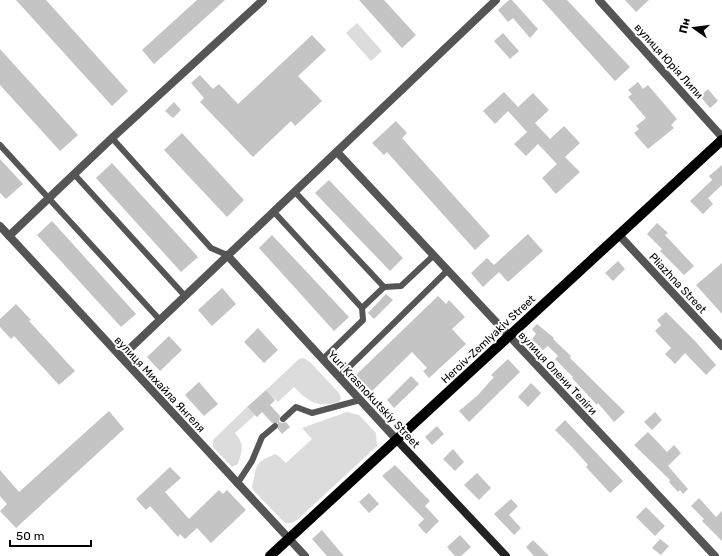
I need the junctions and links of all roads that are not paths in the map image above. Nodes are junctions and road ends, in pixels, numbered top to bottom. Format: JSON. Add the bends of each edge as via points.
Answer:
{"nodes":[{"id":1,"x":263,"y":0,"type":"edge"},
{"id":2,"x":496,"y":0,"type":"edge"},
{"id":3,"x":599,"y":0,"type":"edge"},
{"id":4,"x":112,"y":138,"type":"junction"},
{"id":5,"x":722,"y":138,"type":"edge"},
{"id":6,"x":0,"y":145,"type":"edge"},
{"id":7,"x":337,"y":152,"type":"junction"},
{"id":8,"x":74,"y":174,"type":"junction"},
{"id":9,"x":295,"y":192,"type":"junction"},
{"id":10,"x":49,"y":198,"type":"junction"},
{"id":11,"x":274,"y":212,"type":"junction"},
{"id":12,"x":0,"y":226,"type":"edge"},
{"id":13,"x":619,"y":235,"type":"junction"},
{"id":14,"x":9,"y":236,"type":"junction"},
{"id":15,"x":227,"y":255,"type":"junction"},
{"id":16,"x":434,"y":255,"type":"junction"},
{"id":17,"x":448,"y":270,"type":"junction"},
{"id":18,"x":384,"y":287,"type":"junction"},
{"id":19,"x":185,"y":296,"type":"junction"},
{"id":20,"x":362,"y":308,"type":"junction"},
{"id":21,"x":160,"y":320,"type":"junction"},
{"id":22,"x":509,"y":336,"type":"junction"},
{"id":23,"x":722,"y":346,"type":"edge"},
{"id":24,"x":121,"y":358,"type":"junction"},
{"id":25,"x":323,"y":359,"type":"junction"},
{"id":26,"x":339,"y":377,"type":"junction"},
{"id":27,"x":360,"y":400,"type":"junction"},
{"id":28,"x":283,"y":419,"type":"dead end"},
{"id":29,"x":275,"y":426,"type":"dead end"},
{"id":30,"x":396,"y":439,"type":"junction"},
{"id":31,"x":237,"y":484,"type":"junction"},
{"id":32,"x":289,"y":539,"type":"junction"},
{"id":33,"x":270,"y":556,"type":"edge"},
{"id":34,"x":305,"y":556,"type":"edge"},
{"id":35,"x":506,"y":556,"type":"edge"},
{"id":36,"x":715,"y":556,"type":"edge"}],
"edges":[{"from":1,"to":4,"type":"street"},
{"from":2,"to":7,"type":"street"},
{"from":3,"to":5,"type":"street","name":"вулиця Юрія Липи"},
{"from":4,"to":8,"type":"street"},
{"from":4,"to":15,"type":"lane","via":[[211,248]]},
{"from":5,"to":13,"type":"main road","name":"Heroiv-Zemlyakiv Street"},
{"from":6,"to":10,"type":"lane"},
{"from":7,"to":9,"type":"street"},
{"from":7,"to":16,"type":"street","name":"вулиця Олени Теліги"},
{"from":8,"to":10,"type":"street"},
{"from":8,"to":19,"type":"lane"},
{"from":9,"to":11,"type":"street"},
{"from":9,"to":18,"type":"lane"},
{"from":10,"to":14,"type":"street"},
{"from":10,"to":21,"type":"lane"},
{"from":11,"to":15,"type":"street"},
{"from":11,"to":20,"type":"lane"},
{"from":12,"to":14,"type":"street","name":"вулиця Михайла Янгеля"},
{"from":13,"to":22,"type":"main road","name":"Heroiv-Zemlyakiv Street"},
{"from":13,"to":23,"type":"street","name":"Pliazhna Street"},
{"from":14,"to":24,"type":"street","name":"вулиця Михайла Янгеля"},
{"from":15,"to":19,"type":"street"},
{"from":15,"to":25,"type":"street","name":"Yuri Krasnokutskiy Street"},
{"from":16,"to":17,"type":"street","name":"вулиця Олени Теліги"},
{"from":16,"to":18,"type":"lane","via":[[402,286]]},
{"from":17,"to":22,"type":"street","name":"вулиця Олени Теліги"},
{"from":17,"to":26,"type":"lane"},
{"from":18,"to":20,"type":"lane"},
{"from":19,"to":21,"type":"street"},
{"from":20,"to":25,"type":"lane","via":[[363,320]]},
{"from":21,"to":24,"type":"street"},
{"from":22,"to":30,"type":"main road","name":"Heroiv-Zemlyakiv Street"},
{"from":22,"to":36,"type":"street","name":"вулиця Олени Теліги"},
{"from":24,"to":31,"type":"street","name":"вулиця Михайла Янгеля"},
{"from":25,"to":26,"type":"street","name":"Yuri Krasnokutskiy Street"},
{"from":26,"to":27,"type":"street","name":"Yuri Krasnokutskiy Street"},
{"from":27,"to":28,"type":"lane","via":[[312,413],[296,407]]},
{"from":27,"to":30,"type":"street","name":"Yuri Krasnokutskiy Street"},
{"from":29,"to":31,"type":"lane","via":[[262,438],[252,461]]},
{"from":30,"to":32,"type":"main road","name":"Heroiv-Zemlyakiv Street"},
{"from":30,"to":35,"type":"street","name":"Yuri Krasnokutskiy Street"},
{"from":31,"to":32,"type":"street","name":"вулиця Михайла Янгеля"},
{"from":32,"to":33,"type":"main road","name":"Heroiv-Zemlyakiv Street"},
{"from":32,"to":34,"type":"street","name":"вулиця Михайла Янгеля"}]}
